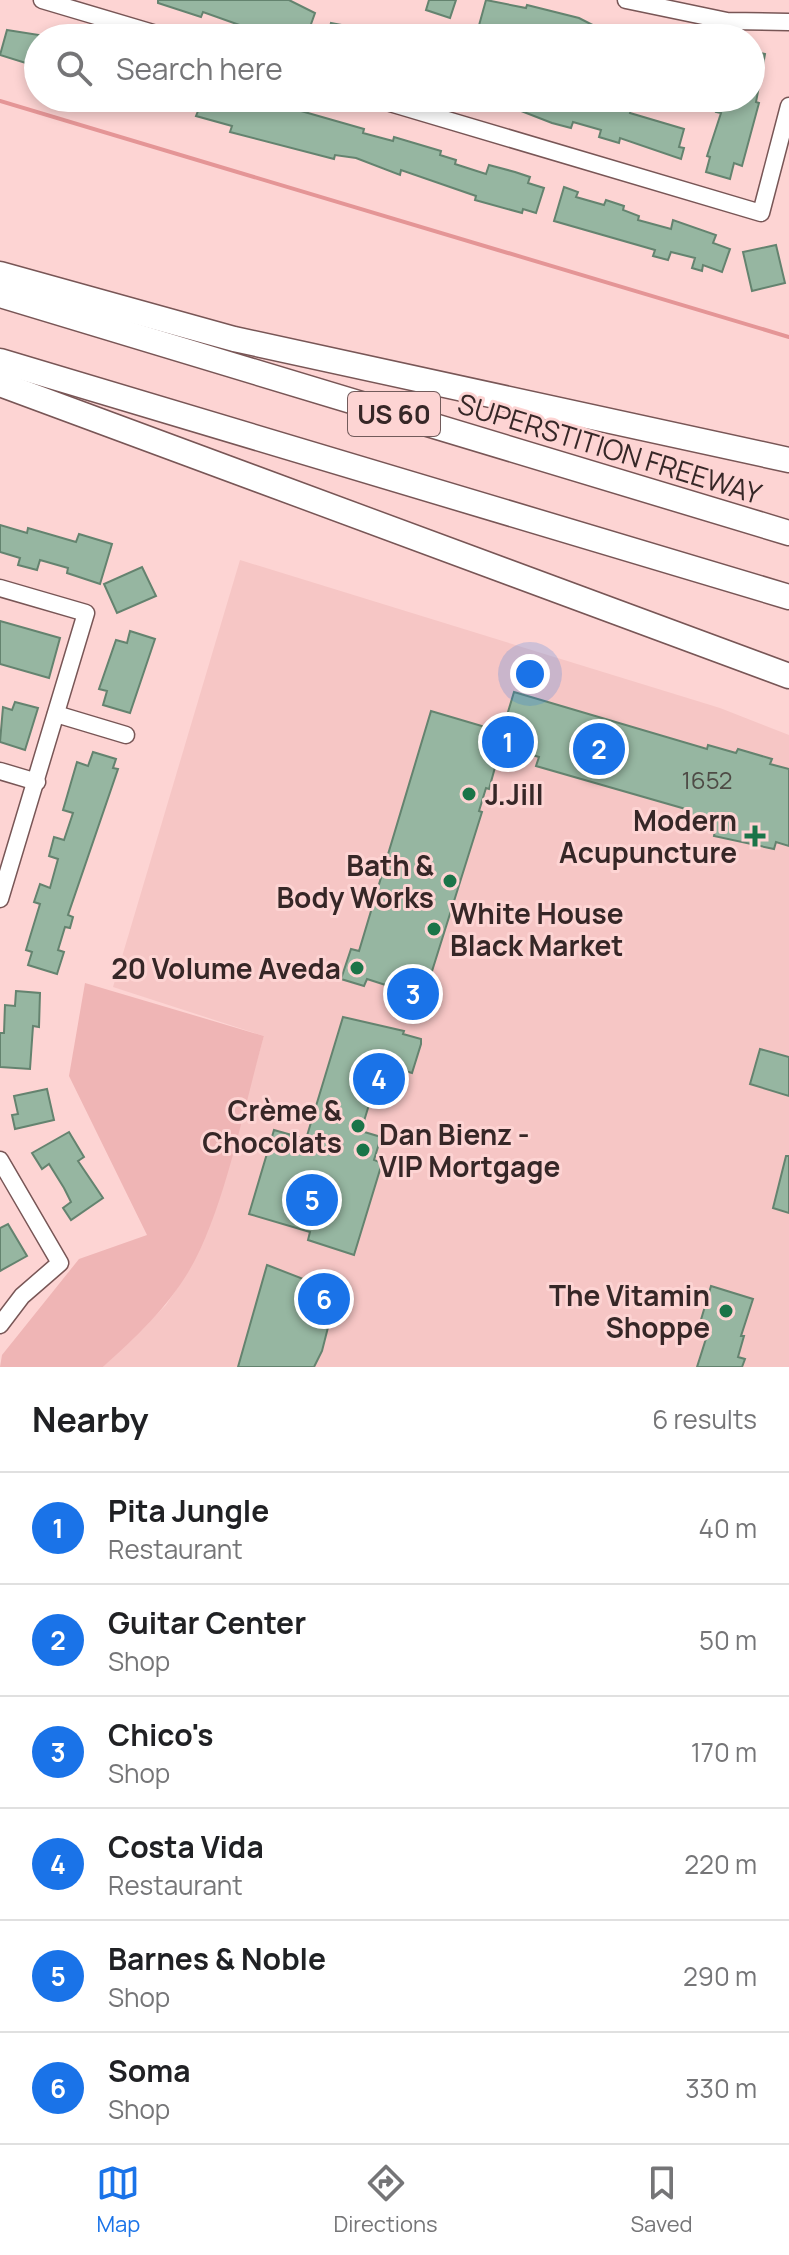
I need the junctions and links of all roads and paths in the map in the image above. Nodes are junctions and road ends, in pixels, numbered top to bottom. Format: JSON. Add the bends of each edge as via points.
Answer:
{"nodes":[{"id":1,"x":42,"y":0,"type":"edge"},
{"id":2,"x":626,"y":0,"type":"edge"},
{"id":3,"x":789,"y":22,"type":"edge"},
{"id":4,"x":123,"y":24,"type":"edge"},
{"id":5,"x":789,"y":106,"type":"edge"},
{"id":6,"x":420,"y":112,"type":"edge"},
{"id":7,"x":0,"y":274,"type":"edge"},
{"id":8,"x":0,"y":295,"type":"edge"},
{"id":9,"x":0,"y":361,"type":"edge"},
{"id":10,"x":0,"y":384,"type":"edge"},
{"id":11,"x":789,"y":460,"type":"edge"},
{"id":12,"x":789,"y":533,"type":"edge"},
{"id":13,"x":0,"y":588,"type":"edge"},
{"id":14,"x":789,"y":597,"type":"edge"},
{"id":15,"x":789,"y":676,"type":"edge"},
{"id":16,"x":56,"y":714,"type":"junction"},
{"id":17,"x":126,"y":735,"type":"dead end"},
{"id":18,"x":0,"y":771,"type":"edge"},
{"id":19,"x":37,"y":782,"type":"junction"},
{"id":20,"x":0,"y":899,"type":"edge"},
{"id":21,"x":0,"y":1160,"type":"edge"},
{"id":22,"x":0,"y":1325,"type":"edge"}],
"edges":[{"from":1,"to":4,"type":"street"},
{"from":2,"to":3,"type":"street","via":[[727,21]]},
{"from":5,"to":6,"type":"street","via":[[761,213]]},
{"from":7,"to":11,"type":"highway","via":[[234,339]]},
{"from":8,"to":12,"type":"highway","name":"SUPERSTITION FREEWAY","number":"US 60"},
{"from":9,"to":14,"type":"highway","number":"US 60"},
{"from":10,"to":15,"type":"highway"},
{"from":13,"to":16,"type":"street","via":[[86,613]]},
{"from":16,"to":17,"type":"street"},
{"from":16,"to":19,"type":"street"},
{"from":18,"to":19,"type":"street"},
{"from":19,"to":20,"type":"street"},
{"from":21,"to":22,"type":"street","via":[[60,1263],[22,1296]]}]}
